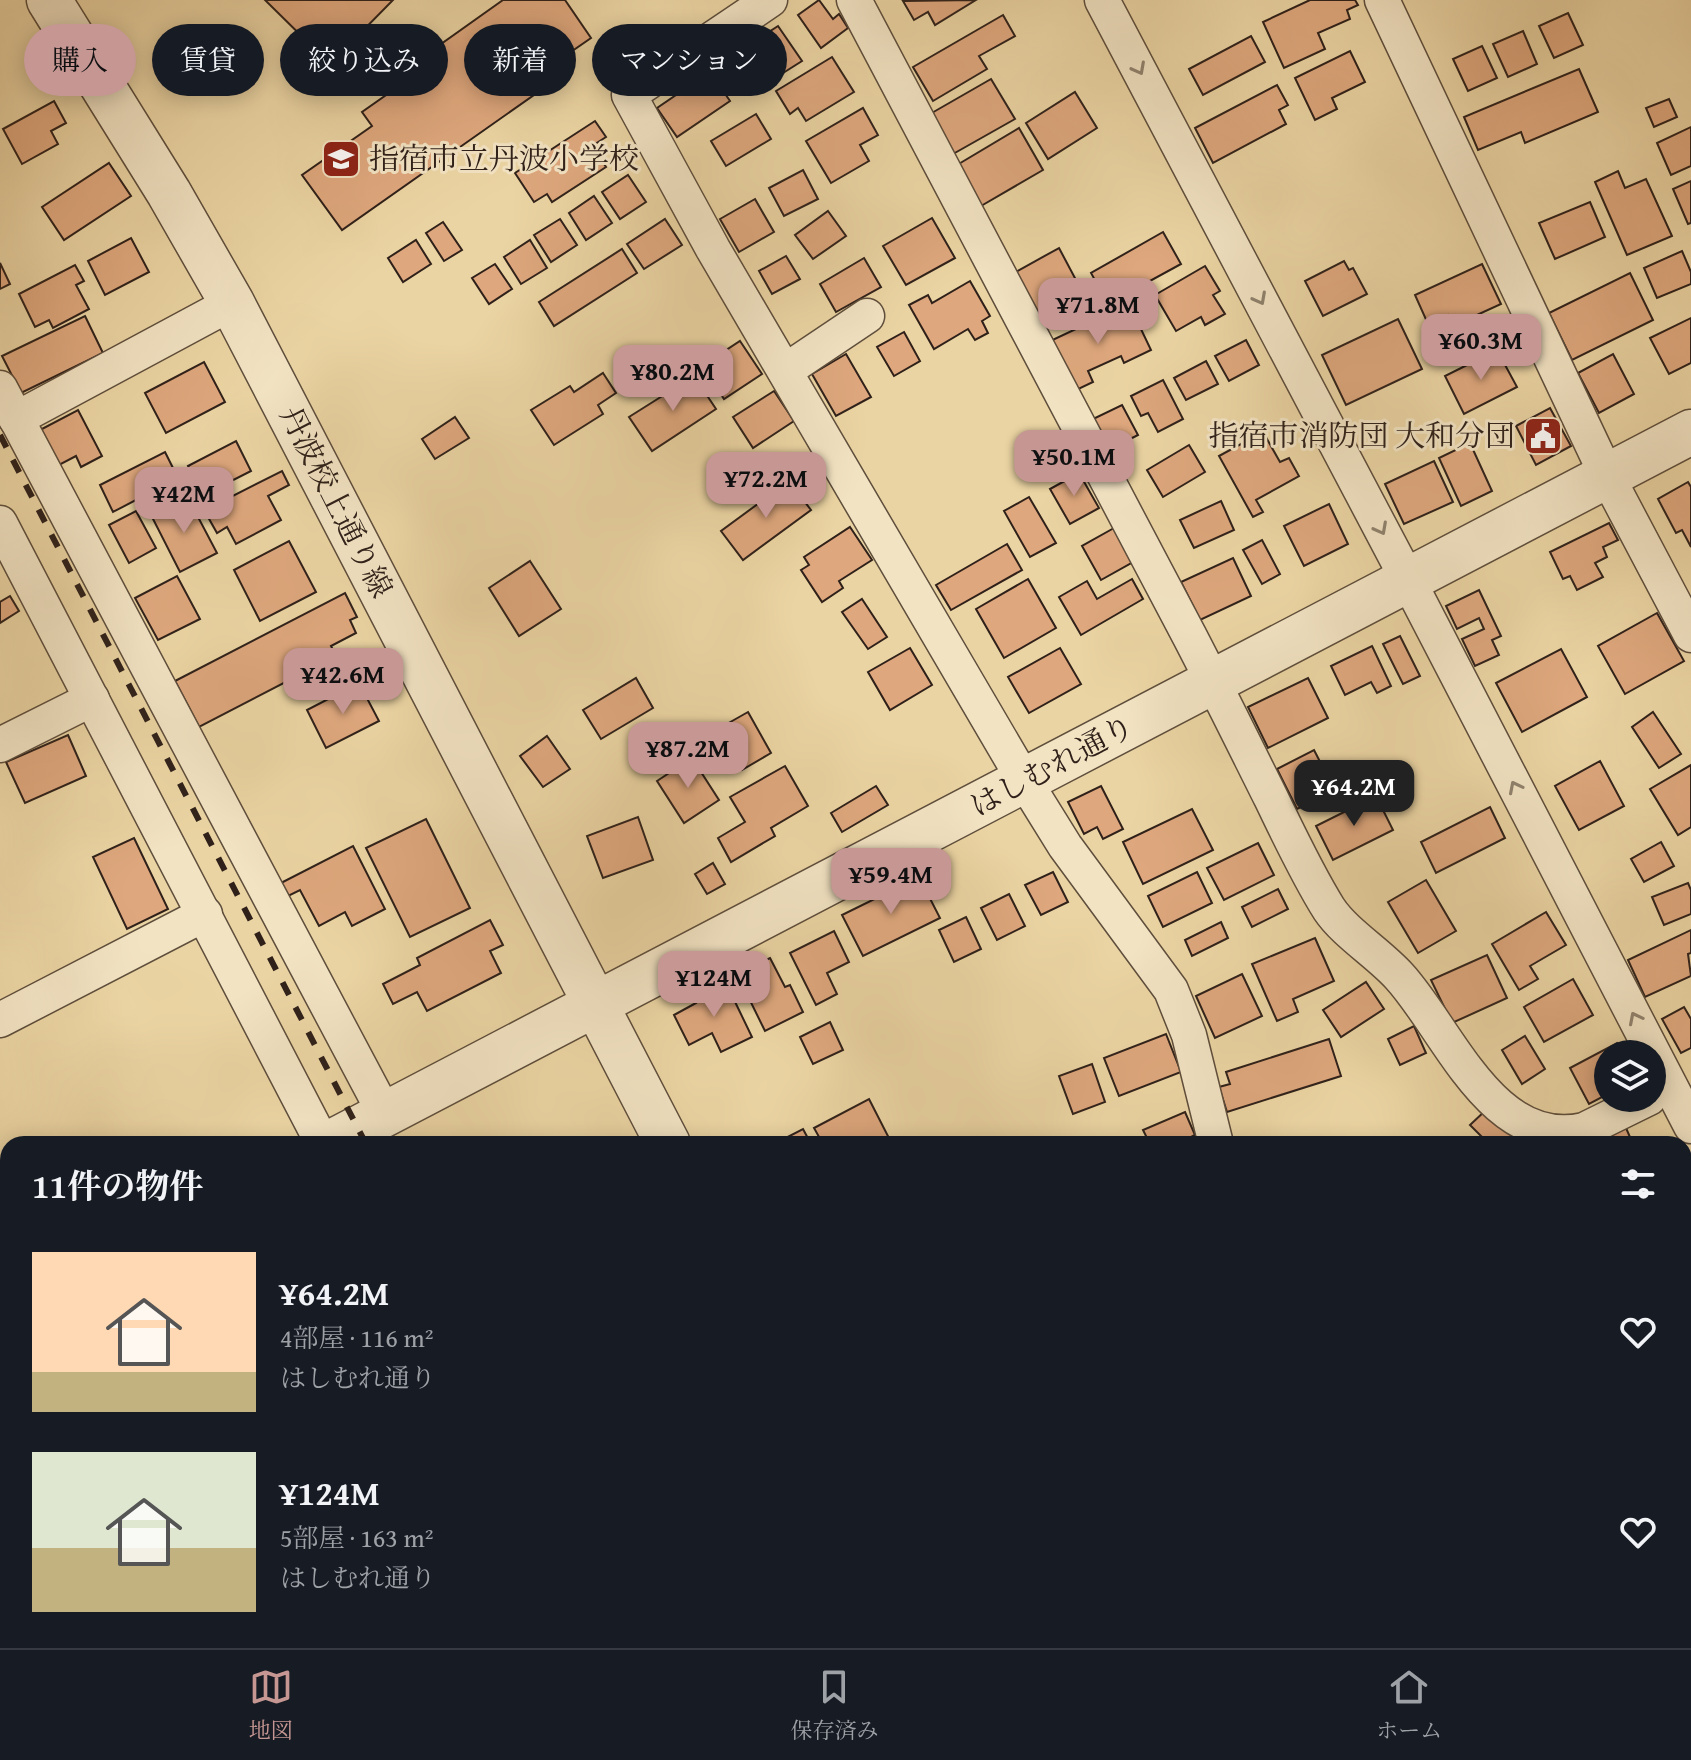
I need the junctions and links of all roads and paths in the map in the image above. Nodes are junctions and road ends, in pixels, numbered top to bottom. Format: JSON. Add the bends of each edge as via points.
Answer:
{"nodes":[{"id":1,"x":49,"y":0,"type":"edge"},
{"id":2,"x":770,"y":0,"type":"edge"},
{"id":3,"x":854,"y":0,"type":"edge"},
{"id":4,"x":1102,"y":0,"type":"edge"},
{"id":5,"x":1382,"y":0,"type":"edge"},
{"id":6,"x":232,"y":303,"type":"junction"},
{"id":7,"x":867,"y":316,"type":"dead end"},
{"id":8,"x":785,"y":371,"type":"junction"},
{"id":9,"x":0,"y":388,"type":"edge"},
{"id":10,"x":16,"y":419,"type":"junction"},
{"id":11,"x":1691,"y":432,"type":"edge"},
{"id":12,"x":1607,"y":476,"type":"junction"},
{"id":13,"x":0,"y":523,"type":"edge"},
{"id":14,"x":1408,"y":580,"type":"junction"},
{"id":15,"x":1691,"y":635,"type":"edge"},
{"id":16,"x":1213,"y":682,"type":"junction"},
{"id":17,"x":92,"y":699,"type":"junction"},
{"id":18,"x":0,"y":745,"type":"edge"},
{"id":19,"x":1024,"y":780,"type":"junction"},
{"id":20,"x":205,"y":914,"type":"junction"},
{"id":21,"x":596,"y":1004,"type":"junction"},
{"id":22,"x":0,"y":1020,"type":"edge"},
{"id":23,"x":1641,"y":1040,"type":"edge"},
{"id":24,"x":1666,"y":1090,"type":"edge"},
{"id":25,"x":1621,"y":1112,"type":"edge"},
{"id":26,"x":385,"y":1114,"type":"junction"},
{"id":27,"x":1691,"y":1126,"type":"edge"},
{"id":28,"x":322,"y":1136,"type":"edge"},
{"id":29,"x":342,"y":1136,"type":"edge"},
{"id":30,"x":664,"y":1136,"type":"edge"},
{"id":31,"x":1214,"y":1136,"type":"edge"}],
"edges":[{"from":1,"to":6,"type":"street","name":"丹波校上通り線"},
{"from":2,"to":8,"type":"street","via":[[629,95]]},
{"from":3,"to":16,"type":"street"},
{"from":4,"to":14,"type":"street","one_way":true},
{"from":5,"to":12,"type":"street"},
{"from":6,"to":10,"type":"street"},
{"from":6,"to":21,"type":"street","name":"丹波校上通り線"},
{"from":7,"to":8,"type":"street"},
{"from":8,"to":19,"type":"street"},
{"from":9,"to":10,"type":"street"},
{"from":10,"to":26,"type":"street"},
{"from":11,"to":12,"type":"street","name":"はしむれ通り"},
{"from":12,"to":14,"type":"street","name":"はしむれ通り"},
{"from":12,"to":15,"type":"street"},
{"from":13,"to":17,"type":"street"},
{"from":14,"to":16,"type":"street","name":"はしむれ通り"},
{"from":23,"to":14,"type":"street","one_way":true},
{"from":16,"to":19,"type":"street","name":"はしむれ通り"},
{"from":16,"to":25,"type":"street","via":[[1331,912],[1400,977],[1488,1094],[1540,1130],[1584,1130]]},
{"from":17,"to":18,"type":"street"},
{"from":17,"to":20,"type":"street"},
{"from":19,"to":21,"type":"street","name":"はしむれ通り"},
{"from":19,"to":31,"type":"street","via":[[1065,846],[1171,990],[1189,1035]]},
{"from":20,"to":22,"type":"street"},
{"from":20,"to":28,"type":"street"},
{"from":21,"to":26,"type":"street","name":"はしむれ通り"},
{"from":21,"to":30,"type":"street","name":"丹波校上通り線"},
{"from":24,"to":27,"type":"street"},
{"from":26,"to":29,"type":"street","name":"はしむれ通り"}]}
